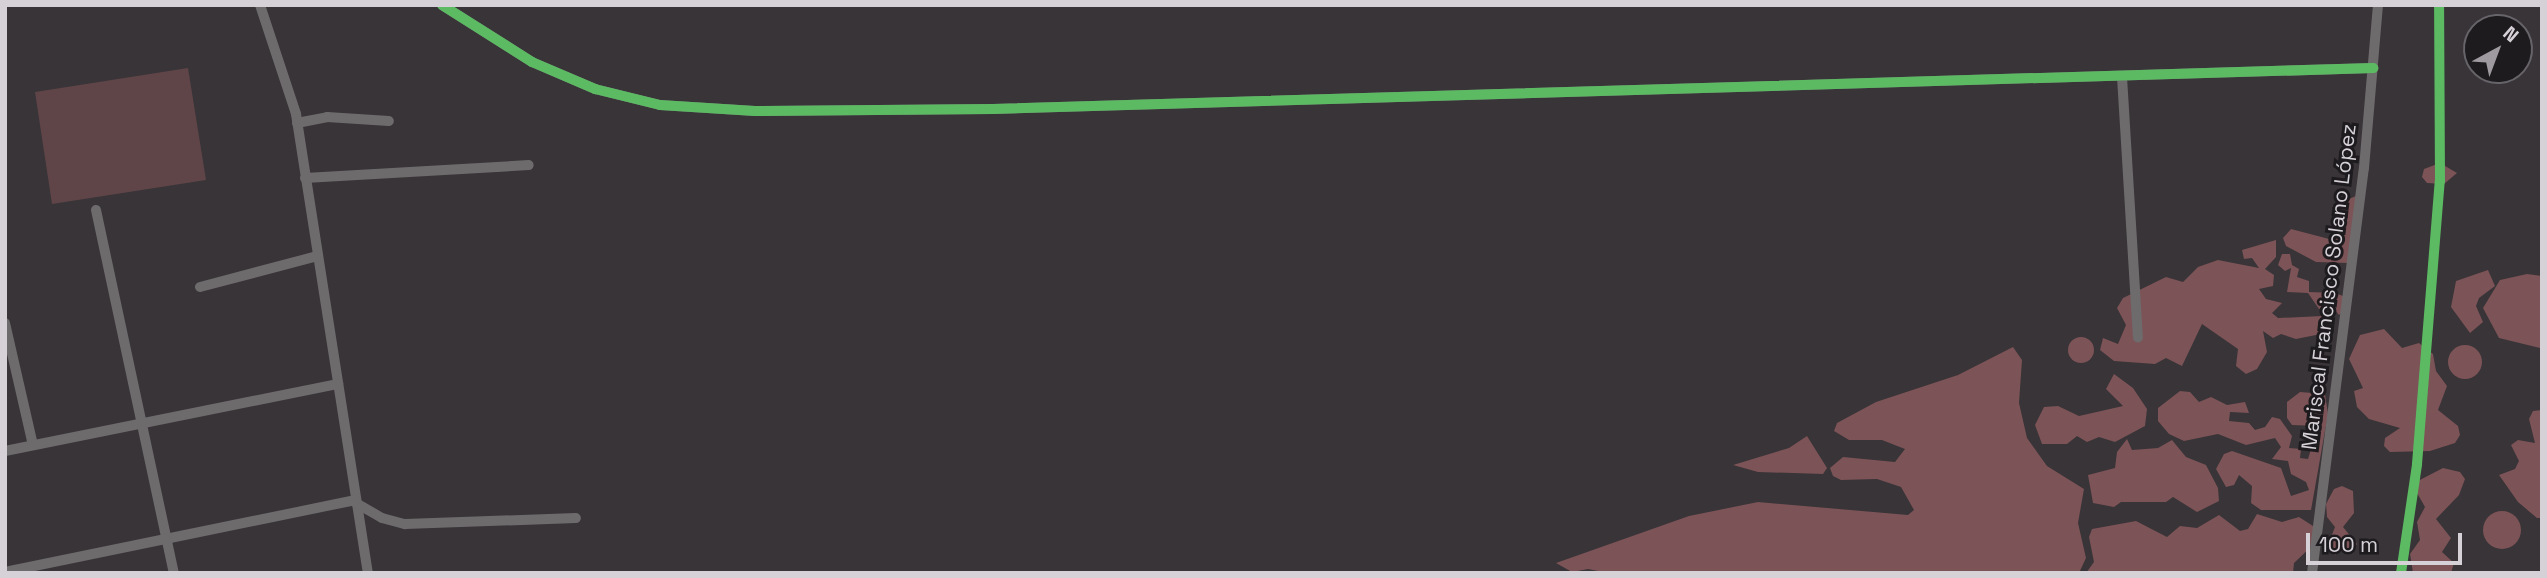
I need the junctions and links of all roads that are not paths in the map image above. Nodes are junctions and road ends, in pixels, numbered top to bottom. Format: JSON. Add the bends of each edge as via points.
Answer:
{"nodes":[{"id":1,"x":260,"y":5,"type":"edge"},
{"id":2,"x":442,"y":5,"type":"edge"},
{"id":3,"x":2378,"y":5,"type":"edge"},
{"id":4,"x":2373,"y":68,"type":"junction"},
{"id":5,"x":2122,"y":77,"type":"junction"},
{"id":6,"x":389,"y":121,"type":"dead end"},
{"id":7,"x":297,"y":123,"type":"junction"},
{"id":8,"x":529,"y":165,"type":"dead end"},
{"id":9,"x":305,"y":178,"type":"junction"},
{"id":10,"x":96,"y":210,"type":"dead end"},
{"id":11,"x":317,"y":256,"type":"junction"},
{"id":12,"x":200,"y":287,"type":"dead end"},
{"id":13,"x":5,"y":323,"type":"edge"},
{"id":14,"x":2138,"y":338,"type":"dead end"},
{"id":15,"x":338,"y":384,"type":"junction"},
{"id":16,"x":142,"y":425,"type":"junction"},
{"id":17,"x":33,"y":445,"type":"junction"},
{"id":18,"x":5,"y":451,"type":"edge"},
{"id":19,"x":356,"y":502,"type":"junction"},
{"id":20,"x":576,"y":518,"type":"dead end"},
{"id":21,"x":166,"y":539,"type":"junction"},
{"id":22,"x":5,"y":572,"type":"edge"},
{"id":23,"x":174,"y":573,"type":"edge"},
{"id":24,"x":368,"y":573,"type":"edge"},
{"id":25,"x":2312,"y":573,"type":"edge"}],
"edges":[{"from":1,"to":7,"type":"street"},
{"from":2,"to":5,"type":"street","via":[[559,76],[625,98],[693,108],[993,109]]},
{"from":3,"to":4,"type":"street","name":"Mariscal Francisco Solano López"},
{"from":4,"to":5,"type":"street"},
{"from":4,"to":25,"type":"street","name":"Mariscal Francisco Solano López"},
{"from":5,"to":14,"type":"street"},
{"from":6,"to":7,"type":"street","via":[[327,117]]},
{"from":7,"to":9,"type":"street"},
{"from":8,"to":9,"type":"street"},
{"from":9,"to":11,"type":"street"},
{"from":10,"to":16,"type":"street"},
{"from":11,"to":12,"type":"street"},
{"from":11,"to":15,"type":"street"},
{"from":13,"to":17,"type":"street"},
{"from":15,"to":16,"type":"street"},
{"from":15,"to":19,"type":"street"},
{"from":16,"to":17,"type":"street"},
{"from":16,"to":21,"type":"street"},
{"from":17,"to":18,"type":"street"},
{"from":19,"to":20,"type":"street","via":[[382,518],[405,524]]},
{"from":19,"to":21,"type":"street"},
{"from":19,"to":24,"type":"street"},
{"from":21,"to":22,"type":"street"},
{"from":21,"to":23,"type":"street"}]}
